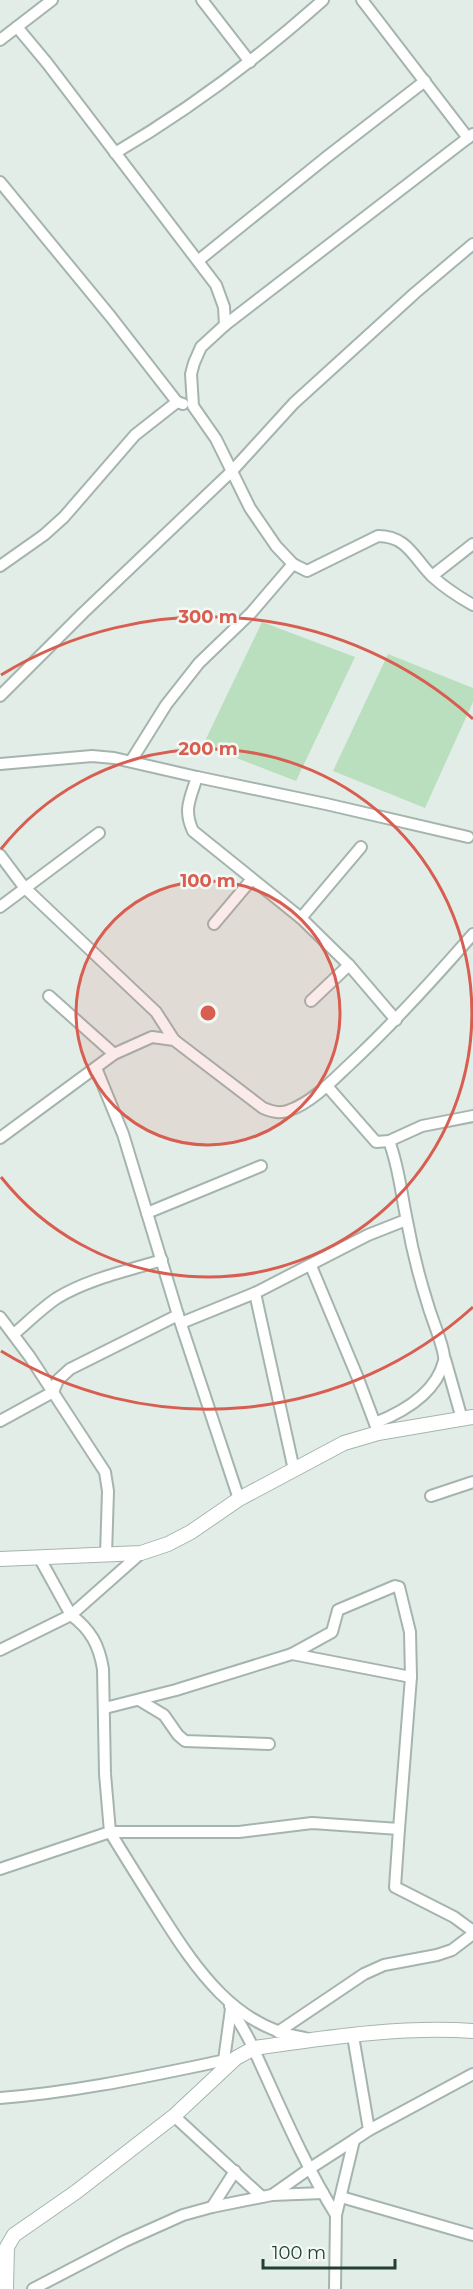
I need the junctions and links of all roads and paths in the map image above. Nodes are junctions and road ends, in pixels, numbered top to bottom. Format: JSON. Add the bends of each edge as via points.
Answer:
{"nodes":[{"id":1,"x":52,"y":0,"type":"edge"},
{"id":2,"x":202,"y":0,"type":"edge"},
{"id":3,"x":323,"y":0,"type":"edge"},
{"id":4,"x":363,"y":0,"type":"edge"},
{"id":5,"x":17,"y":27,"type":"junction"},
{"id":6,"x":0,"y":40,"type":"edge"},
{"id":7,"x":250,"y":62,"type":"junction"},
{"id":8,"x":425,"y":81,"type":"junction"},
{"id":9,"x":470,"y":136,"type":"edge"},
{"id":10,"x":115,"y":153,"type":"junction"},
{"id":11,"x":0,"y":182,"type":"edge"},
{"id":12,"x":473,"y":244,"type":"edge"},
{"id":13,"x":199,"y":260,"type":"junction"},
{"id":14,"x":225,"y":325,"type":"junction"},
{"id":15,"x":177,"y":402,"type":"junction"},
{"id":16,"x":192,"y":406,"type":"junction"},
{"id":17,"x":232,"y":471,"type":"junction"},
{"id":18,"x":473,"y":544,"type":"edge"},
{"id":19,"x":293,"y":564,"type":"junction"},
{"id":20,"x":0,"y":566,"type":"edge"},
{"id":21,"x":432,"y":576,"type":"junction"},
{"id":22,"x":473,"y":605,"type":"edge"},
{"id":23,"x":0,"y":696,"type":"edge"},
{"id":24,"x":131,"y":761,"type":"junction"},
{"id":25,"x":0,"y":764,"type":"edge"},
{"id":26,"x":197,"y":777,"type":"junction"},
{"id":27,"x":473,"y":826,"type":"edge"},
{"id":28,"x":99,"y":833,"type":"dead end"},
{"id":29,"x":471,"y":838,"type":"edge"},
{"id":30,"x":361,"y":847,"type":"dead end"},
{"id":31,"x":0,"y":855,"type":"edge"},
{"id":32,"x":252,"y":879,"type":"junction"},
{"id":33,"x":24,"y":888,"type":"junction"},
{"id":34,"x":0,"y":907,"type":"edge"},
{"id":35,"x":301,"y":918,"type":"junction"},
{"id":36,"x":214,"y":924,"type":"dead end"},
{"id":37,"x":473,"y":934,"type":"edge"},
{"id":38,"x":349,"y":965,"type":"junction"},
{"id":39,"x":49,"y":996,"type":"dead end"},
{"id":40,"x":311,"y":1000,"type":"dead end"},
{"id":41,"x":396,"y":1020,"type":"junction"},
{"id":42,"x":174,"y":1040,"type":"junction"},
{"id":43,"x":114,"y":1054,"type":"junction"},
{"id":44,"x":96,"y":1068,"type":"junction"},
{"id":45,"x":327,"y":1086,"type":"junction"},
{"id":46,"x":473,"y":1116,"type":"edge"},
{"id":47,"x":2,"y":1134,"type":"edge"},
{"id":48,"x":389,"y":1141,"type":"junction"},
{"id":49,"x":261,"y":1166,"type":"dead end"},
{"id":50,"x":147,"y":1213,"type":"junction"},
{"id":51,"x":406,"y":1220,"type":"junction"},
{"id":52,"x":162,"y":1260,"type":"junction"},
{"id":53,"x":311,"y":1266,"type":"junction"},
{"id":54,"x":255,"y":1293,"type":"junction"},
{"id":55,"x":0,"y":1317,"type":"edge"},
{"id":56,"x":180,"y":1319,"type":"junction"},
{"id":57,"x":14,"y":1334,"type":"junction"},
{"id":58,"x":445,"y":1359,"type":"junction"},
{"id":59,"x":53,"y":1392,"type":"junction"},
{"id":60,"x":467,"y":1418,"type":"edge"},
{"id":61,"x":0,"y":1421,"type":"edge"},
{"id":62,"x":376,"y":1428,"type":"junction"},
{"id":63,"x":294,"y":1470,"type":"junction"},
{"id":64,"x":473,"y":1482,"type":"edge"},
{"id":65,"x":431,"y":1496,"type":"dead end"},
{"id":66,"x":239,"y":1499,"type":"junction"},
{"id":67,"x":141,"y":1553,"type":"junction"},
{"id":68,"x":106,"y":1555,"type":"junction"},
{"id":69,"x":39,"y":1557,"type":"junction"},
{"id":70,"x":0,"y":1559,"type":"edge"},
{"id":71,"x":71,"y":1615,"type":"junction"},
{"id":72,"x":0,"y":1650,"type":"edge"},
{"id":73,"x":292,"y":1654,"type":"junction"},
{"id":74,"x":411,"y":1677,"type":"junction"},
{"id":75,"x":139,"y":1700,"type":"junction"},
{"id":76,"x":105,"y":1708,"type":"junction"},
{"id":77,"x":269,"y":1744,"type":"dead end"},
{"id":78,"x":399,"y":1829,"type":"junction"},
{"id":79,"x":110,"y":1832,"type":"junction"},
{"id":80,"x":0,"y":1869,"type":"edge"},
{"id":81,"x":473,"y":1933,"type":"edge"},
{"id":82,"x":229,"y":2005,"type":"junction"},
{"id":83,"x":473,"y":2031,"type":"edge"},
{"id":84,"x":278,"y":2032,"type":"junction"},
{"id":85,"x":353,"y":2036,"type":"junction"},
{"id":86,"x":326,"y":2040,"type":"junction"},
{"id":87,"x":254,"y":2049,"type":"junction"},
{"id":88,"x":230,"y":2059,"type":"junction"},
{"id":89,"x":473,"y":2074,"type":"edge"},
{"id":90,"x":0,"y":2098,"type":"edge"},
{"id":91,"x":174,"y":2116,"type":"junction"},
{"id":92,"x":369,"y":2130,"type":"junction"},
{"id":93,"x":354,"y":2140,"type":"junction"},
{"id":94,"x":309,"y":2169,"type":"junction"},
{"id":95,"x":235,"y":2171,"type":"junction"},
{"id":96,"x":323,"y":2193,"type":"junction"},
{"id":97,"x":267,"y":2196,"type":"junction"},
{"id":98,"x":341,"y":2197,"type":"junction"},
{"id":99,"x":212,"y":2207,"type":"junction"},
{"id":100,"x":336,"y":2215,"type":"junction"},
{"id":101,"x":473,"y":2235,"type":"edge"},
{"id":102,"x":6,"y":2289,"type":"edge"},
{"id":103,"x":33,"y":2289,"type":"edge"},
{"id":104,"x":334,"y":2289,"type":"edge"}],
"edges":[{"from":1,"to":5,"type":"street"},
{"from":2,"to":7,"type":"street"},
{"from":3,"to":7,"type":"street"},
{"from":4,"to":8,"type":"street"},
{"from":5,"to":6,"type":"street"},
{"from":5,"to":10,"type":"street"},
{"from":7,"to":10,"type":"street","via":[[161,126]]},
{"from":8,"to":9,"type":"street"},
{"from":8,"to":13,"type":"street"},
{"from":9,"to":14,"type":"street"},
{"from":10,"to":13,"type":"street"},
{"from":11,"to":15,"type":"street"},
{"from":12,"to":17,"type":"street","via":[[318,380]]},
{"from":13,"to":14,"type":"street","via":[[221,295]]},
{"from":14,"to":16,"type":"street","via":[[201,347],[194,363]]},
{"from":15,"to":16,"type":"street"},
{"from":15,"to":20,"type":"street","via":[[135,435],[64,517]]},
{"from":16,"to":17,"type":"street","via":[[216,439]]},
{"from":17,"to":19,"type":"street","via":[[250,508]]},
{"from":17,"to":23,"type":"street"},
{"from":18,"to":21,"type":"street"},
{"from":19,"to":21,"type":"street","via":[[308,571],[378,536],[388,536],[400,540]]},
{"from":19,"to":24,"type":"street","via":[[251,613],[199,663],[166,705]]},
{"from":21,"to":22,"type":"street"},
{"from":24,"to":25,"type":"street","via":[[92,756]]},
{"from":24,"to":26,"type":"street"},
{"from":26,"to":29,"type":"street"},
{"from":26,"to":32,"type":"street","via":[[186,810],[193,831]]},
{"from":27,"to":29,"type":"street"},
{"from":28,"to":33,"type":"street"},
{"from":30,"to":35,"type":"street"},
{"from":31,"to":33,"type":"street"},
{"from":32,"to":35,"type":"street"},
{"from":32,"to":36,"type":"street"},
{"from":33,"to":34,"type":"street"},
{"from":33,"to":42,"type":"street","via":[[156,1012]]},
{"from":35,"to":38,"type":"street"},
{"from":37,"to":41,"type":"street"},
{"from":38,"to":40,"type":"street"},
{"from":38,"to":41,"type":"street"},
{"from":39,"to":43,"type":"street"},
{"from":41,"to":45,"type":"street"},
{"from":42,"to":43,"type":"street","via":[[152,1037]]},
{"from":42,"to":45,"type":"street","via":[[272,1112],[289,1111]]},
{"from":43,"to":44,"type":"street"},
{"from":44,"to":47,"type":"street"},
{"from":44,"to":50,"type":"street","via":[[123,1134]]},
{"from":45,"to":48,"type":"street","via":[[376,1142]]},
{"from":46,"to":48,"type":"street","via":[[422,1126]]},
{"from":48,"to":51,"type":"street","via":[[397,1163]]},
{"from":49,"to":50,"type":"street"},
{"from":50,"to":52,"type":"street"},
{"from":51,"to":53,"type":"street","via":[[368,1235]]},
{"from":51,"to":58,"type":"street"},
{"from":52,"to":56,"type":"street"},
{"from":52,"to":57,"type":"street","via":[[67,1292]]},
{"from":53,"to":54,"type":"street"},
{"from":53,"to":62,"type":"street"},
{"from":54,"to":56,"type":"street"},
{"from":54,"to":63,"type":"street"},
{"from":55,"to":57,"type":"street"},
{"from":56,"to":59,"type":"street","via":[[70,1369],[58,1380]]},
{"from":56,"to":66,"type":"street"},
{"from":57,"to":59,"type":"street"},
{"from":58,"to":60,"type":"street"},
{"from":58,"to":62,"type":"street","via":[[421,1397]]},
{"from":59,"to":61,"type":"street"},
{"from":59,"to":68,"type":"street","via":[[105,1472]]},
{"from":60,"to":62,"type":"street"},
{"from":62,"to":63,"type":"street"},
{"from":63,"to":66,"type":"street"},
{"from":64,"to":65,"type":"street"},
{"from":66,"to":67,"type":"street","via":[[191,1532]]},
{"from":67,"to":68,"type":"street"},
{"from":67,"to":71,"type":"street"},
{"from":68,"to":69,"type":"street"},
{"from":69,"to":70,"type":"street"},
{"from":69,"to":71,"type":"street"},
{"from":71,"to":72,"type":"street"},
{"from":71,"to":76,"type":"street","via":[[90,1631],[100,1654]]},
{"from":73,"to":74,"type":"street"},
{"from":73,"to":74,"type":"street","via":[[332,1632],[338,1610],[395,1586],[399,1587],[410,1632]]},
{"from":73,"to":75,"type":"street"},
{"from":74,"to":78,"type":"street"},
{"from":75,"to":76,"type":"street"},
{"from":75,"to":77,"type":"street","via":[[164,1714],[185,1741]]},
{"from":76,"to":79,"type":"street"},
{"from":78,"to":79,"type":"street","via":[[312,1823],[239,1832]]},
{"from":78,"to":81,"type":"street","via":[[395,1887],[454,1917]]},
{"from":79,"to":80,"type":"street"},
{"from":79,"to":82,"type":"street","via":[[186,1953]]},
{"from":81,"to":84,"type":"street","via":[[452,1950],[384,1965],[364,1974]]},
{"from":82,"to":84,"type":"street"},
{"from":82,"to":87,"type":"street"},
{"from":82,"to":88,"type":"street"},
{"from":83,"to":85,"type":"street"},
{"from":84,"to":86,"type":"street"},
{"from":85,"to":86,"type":"street"},
{"from":85,"to":92,"type":"street"},
{"from":86,"to":87,"type":"street"},
{"from":87,"to":88,"type":"street"},
{"from":87,"to":94,"type":"street"},
{"from":88,"to":90,"type":"street","via":[[134,2079]]},
{"from":88,"to":91,"type":"street"},
{"from":89,"to":92,"type":"street"},
{"from":91,"to":95,"type":"street"},
{"from":91,"to":102,"type":"street","via":[[14,2235],[7,2247]]},
{"from":92,"to":93,"type":"street"},
{"from":93,"to":94,"type":"street"},
{"from":93,"to":98,"type":"street"},
{"from":94,"to":96,"type":"street"},
{"from":94,"to":97,"type":"street"},
{"from":95,"to":97,"type":"street"},
{"from":95,"to":99,"type":"street"},
{"from":96,"to":97,"type":"street"},
{"from":96,"to":100,"type":"street"},
{"from":97,"to":99,"type":"street"},
{"from":98,"to":100,"type":"street"},
{"from":98,"to":101,"type":"street"},
{"from":99,"to":103,"type":"street","via":[[183,2215],[125,2241]]},
{"from":100,"to":104,"type":"street"}]}
